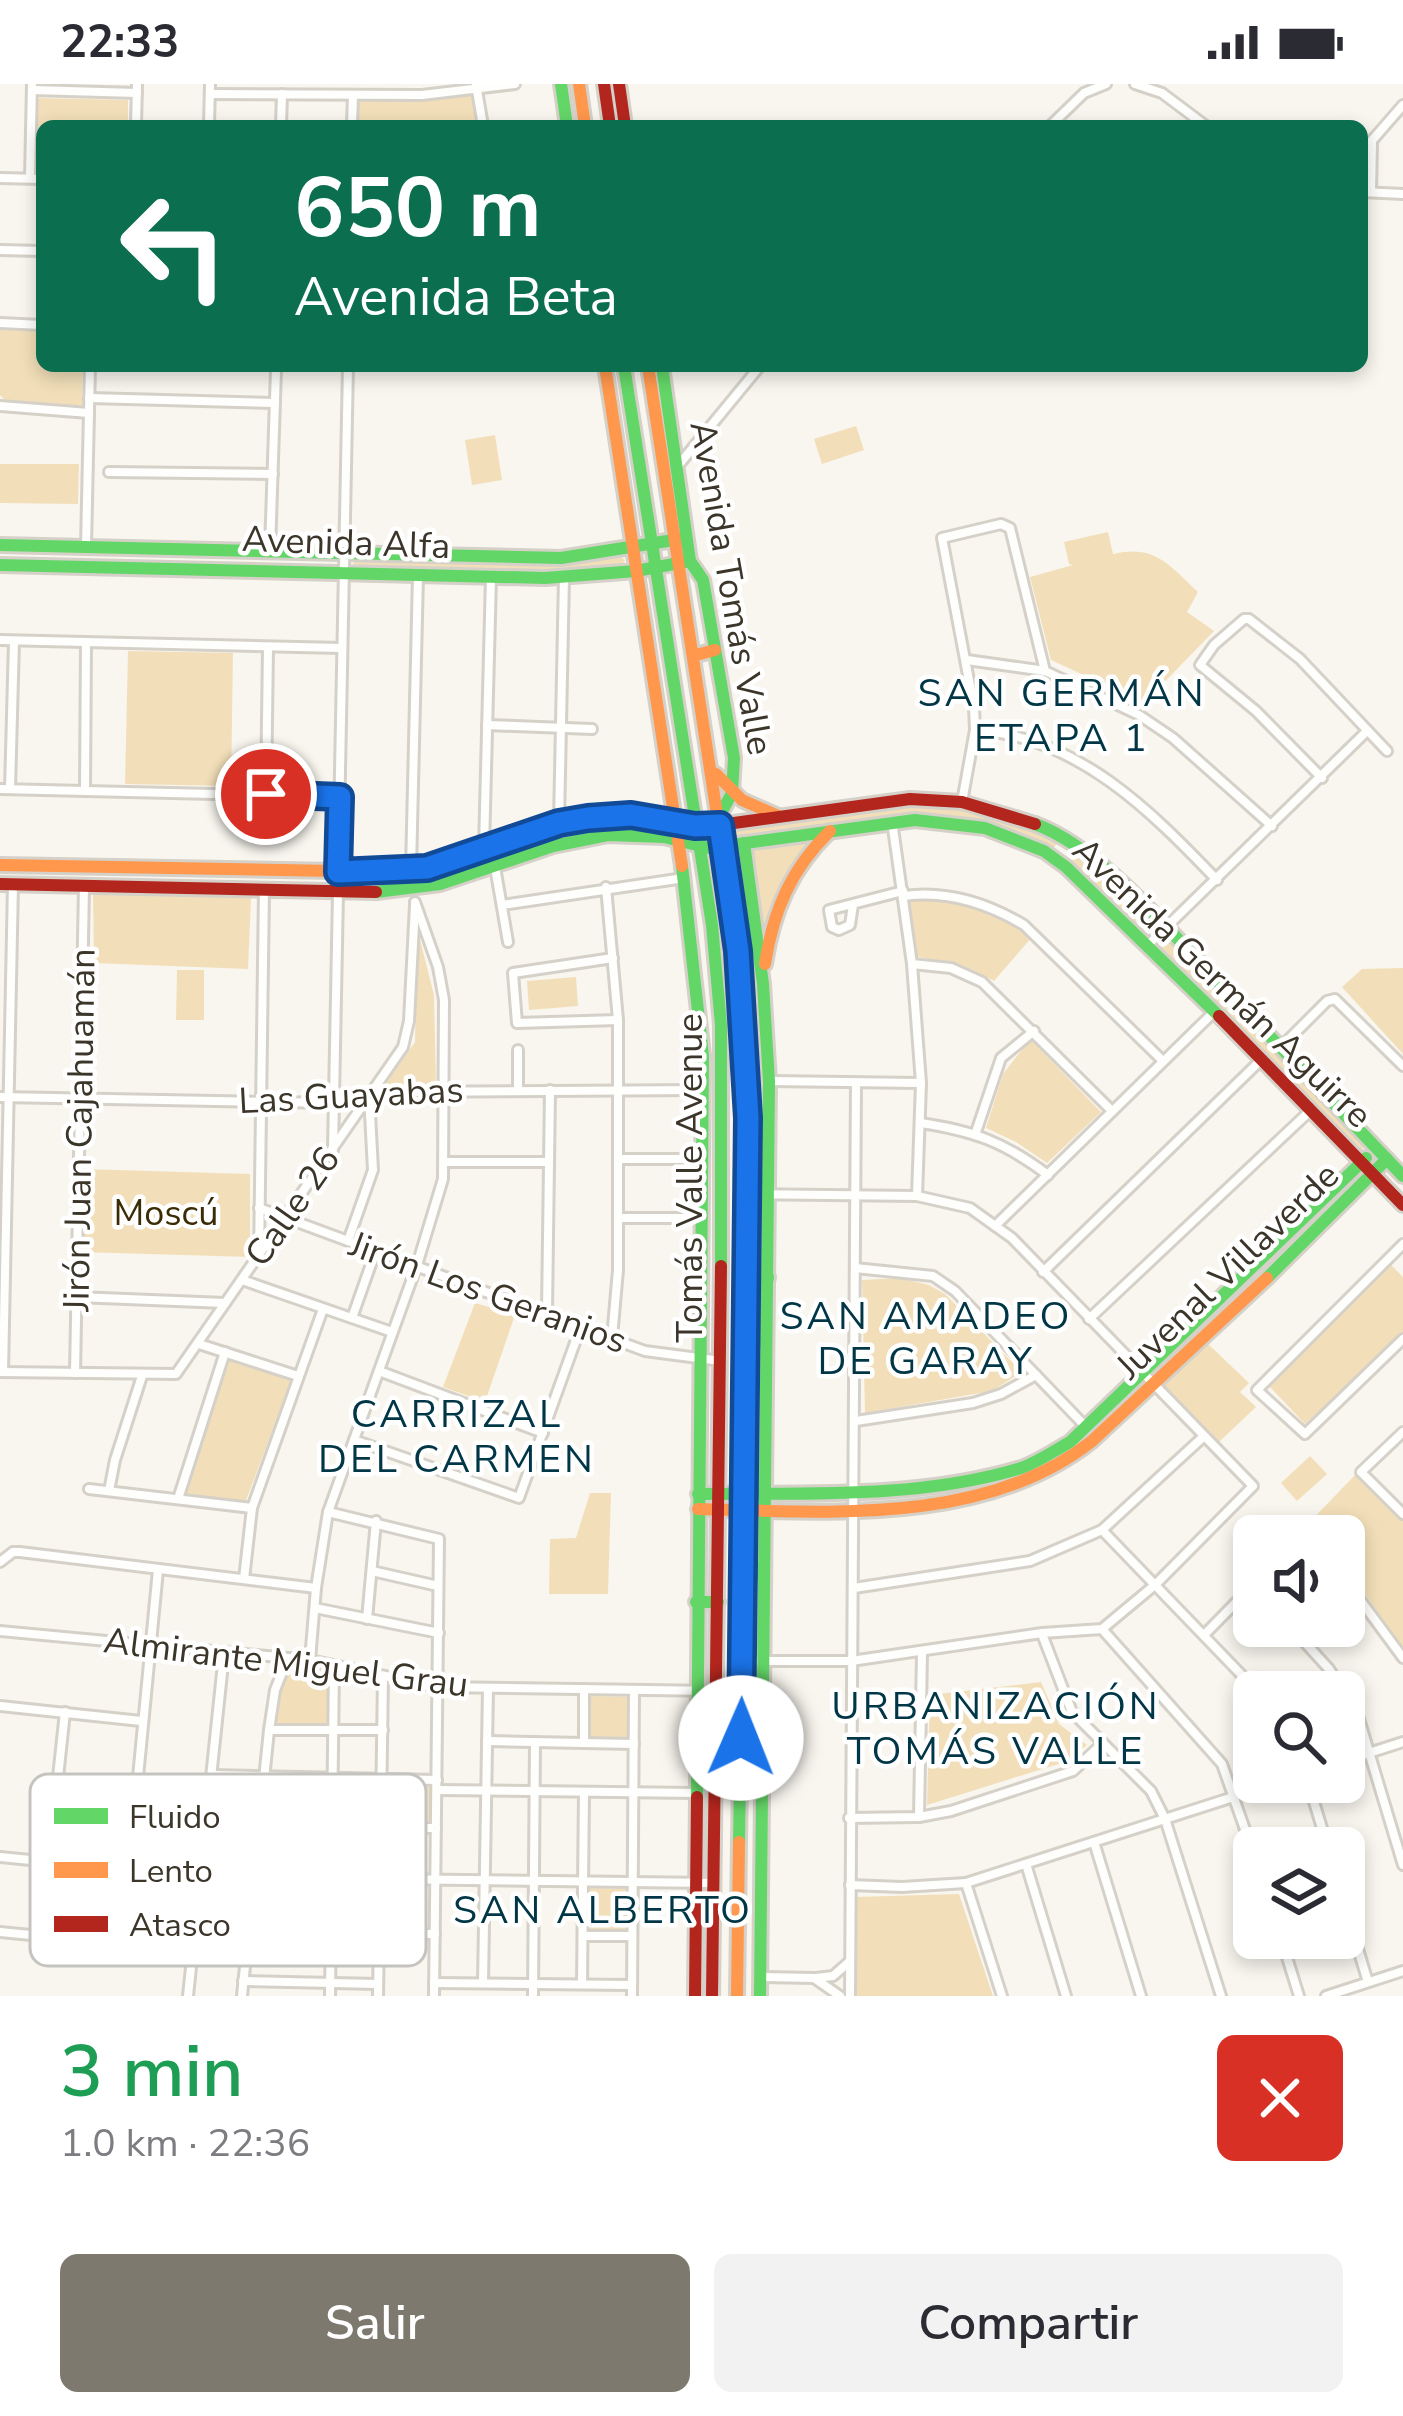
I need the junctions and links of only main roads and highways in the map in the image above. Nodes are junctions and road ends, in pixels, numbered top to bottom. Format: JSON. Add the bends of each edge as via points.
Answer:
{"nodes":[{"id":1,"x":561,"y":84,"type":"edge"},
{"id":2,"x":579,"y":84,"type":"edge"},
{"id":3,"x":604,"y":84,"type":"edge"},
{"id":4,"x":619,"y":84,"type":"edge"},
{"id":5,"x":566,"y":120,"type":"edge"},
{"id":6,"x":585,"y":120,"type":"edge"},
{"id":7,"x":609,"y":120,"type":"edge"},
{"id":8,"x":624,"y":120,"type":"edge"},
{"id":9,"x":606,"y":372,"type":"edge"},
{"id":10,"x":625,"y":372,"type":"edge"},
{"id":11,"x":649,"y":372,"type":"edge"},
{"id":12,"x":663,"y":372,"type":"edge"},
{"id":13,"x":671,"y":468,"type":"junction"},
{"id":14,"x":681,"y":539,"type":"junction"},
{"id":15,"x":652,"y":544,"type":"junction"},
{"id":16,"x":0,"y":545,"type":"edge"},
{"id":17,"x":633,"y":548,"type":"junction"},
{"id":18,"x":685,"y":562,"type":"junction"},
{"id":19,"x":0,"y":565,"type":"edge"},
{"id":20,"x":656,"y":567,"type":"junction"},
{"id":21,"x":636,"y":571,"type":"junction"},
{"id":22,"x":715,"y":650,"type":"junction"},
{"id":23,"x":696,"y":655,"type":"junction"},
{"id":24,"x":713,"y":769,"type":"junction"},
{"id":25,"x":732,"y":793,"type":"junction"},
{"id":26,"x":778,"y":816,"type":"junction"},
{"id":27,"x":676,"y":821,"type":"junction"},
{"id":28,"x":720,"y":821,"type":"junction"},
{"id":29,"x":695,"y":826,"type":"junction"},
{"id":30,"x":831,"y":830,"type":"junction"},
{"id":31,"x":678,"y":839,"type":"junction"},
{"id":32,"x":1069,"y":839,"type":"junction"},
{"id":33,"x":744,"y":843,"type":"junction"},
{"id":34,"x":698,"y":847,"type":"junction"},
{"id":35,"x":723,"y":847,"type":"junction"},
{"id":36,"x":1055,"y":860,"type":"junction"},
{"id":37,"x":0,"y":865,"type":"edge"},
{"id":38,"x":168,"y":868,"type":"junction"},
{"id":39,"x":6,"y":884,"type":"edge"},
{"id":40,"x":168,"y":889,"type":"junction"},
{"id":41,"x":763,"y":983,"type":"junction"},
{"id":42,"x":1376,"y":1148,"type":"junction"},
{"id":43,"x":1387,"y":1159,"type":"junction"},
{"id":44,"x":1362,"y":1162,"type":"junction"},
{"id":45,"x":1372,"y":1174,"type":"junction"},
{"id":46,"x":1403,"y":1176,"type":"edge"},
{"id":47,"x":1403,"y":1205,"type":"edge"},
{"id":48,"x":768,"y":1277,"type":"junction"},
{"id":49,"x":744,"y":1401,"type":"junction"},
{"id":50,"x":698,"y":1502,"type":"junction"},
{"id":51,"x":719,"y":1502,"type":"junction"},
{"id":52,"x":743,"y":1502,"type":"junction"},
{"id":53,"x":762,"y":1503,"type":"junction"},
{"id":54,"x":762,"y":1567,"type":"junction"},
{"id":55,"x":743,"y":1591,"type":"junction"},
{"id":56,"x":718,"y":1601,"type":"junction"},
{"id":57,"x":696,"y":1602,"type":"junction"},
{"id":58,"x":695,"y":1996,"type":"edge"},
{"id":59,"x":712,"y":1996,"type":"edge"},
{"id":60,"x":737,"y":1996,"type":"edge"},
{"id":61,"x":760,"y":1996,"type":"edge"}],
"edges":[{"from":1,"to":5,"type":"main road"},
{"from":2,"to":6,"type":"main road"},
{"from":3,"to":7,"type":"main road"},
{"from":4,"to":8,"type":"main road"},
{"from":9,"to":17,"type":"main road","name":"Tomás Valle Avenue"},
{"from":10,"to":15,"type":"main road","name":"Tomás Valle Avenue"},
{"from":11,"to":13,"type":"main road"},
{"from":12,"to":13,"type":"main road","name":"Avenida Tomás Valle"},
{"from":13,"to":14,"type":"main road"},
{"from":14,"to":15,"type":"main road","name":"Avenida Alfa"},
{"from":14,"to":18,"type":"main road"},
{"from":15,"to":17,"type":"main road","name":"Avenida Alfa"},
{"from":15,"to":20,"type":"main road","name":"Tomás Valle Avenue"},
{"from":16,"to":17,"type":"main road","name":"Avenida Alfa","via":[[561,557]]},
{"from":17,"to":21,"type":"main road","name":"Tomás Valle Avenue"},
{"from":18,"to":20,"type":"main road","name":"Avenida Alfa"},
{"from":18,"to":22,"type":"main road","name":"Avenida Tomás Valle","via":[[703,580]]},
{"from":18,"to":23,"type":"main road"},
{"from":19,"to":21,"type":"main road","name":"Avenida Alfa","via":[[491,577]]},
{"from":20,"to":21,"type":"main road","name":"Avenida Alfa"},
{"from":20,"to":29,"type":"main road","name":"Tomás Valle Avenue"},
{"from":21,"to":27,"type":"main road","name":"Tomás Valle Avenue"},
{"from":22,"to":23,"type":"main road"},
{"from":22,"to":25,"type":"main road","name":"Avenida Tomás Valle","via":[[734,758]]},
{"from":23,"to":24,"type":"main road"},
{"from":24,"to":25,"type":"main road"},
{"from":24,"to":28,"type":"main road"},
{"from":25,"to":26,"type":"main road"},
{"from":25,"to":28,"type":"main road","name":"Avenida Tomás Valle"},
{"from":26,"to":28,"type":"main road","name":"Avenida Germán Aguirre"},
{"from":26,"to":32,"type":"main road","name":"Avenida Germán Aguirre","via":[[892,800],[962,802]]},
{"from":27,"to":29,"type":"main road","name":"Avenida Germán Aguirre"},
{"from":27,"to":31,"type":"main road","name":"Tomás Valle Avenue"},
{"from":27,"to":38,"type":"main road","name":"Avenida Germán Aguirre","via":[[631,815],[559,823],[411,871]]},
{"from":28,"to":29,"type":"main road","name":"Avenida Germán Aguirre"},
{"from":28,"to":35,"type":"main road"},
{"from":29,"to":34,"type":"main road","name":"Tomás Valle Avenue"},
{"from":30,"to":33,"type":"main road","name":"Avenida Germán Aguirre"},
{"from":30,"to":36,"type":"main road","name":"Avenida Germán Aguirre","via":[[933,820],[985,827]]},
{"from":30,"to":41,"type":"main road","via":[[788,880]]},
{"from":31,"to":34,"type":"main road"},
{"from":31,"to":40,"type":"main road","via":[[608,836],[553,846],[413,896]]},
{"from":31,"to":50,"type":"main road","name":"Tomás Valle Avenue","via":[[703,1090]]},
{"from":32,"to":36,"type":"main road"},
{"from":32,"to":42,"type":"main road","name":"Avenida Germán Aguirre","via":[[1166,928]]},
{"from":33,"to":35,"type":"main road","name":"Avenida Germán Aguirre"},
{"from":33,"to":41,"type":"main road","name":"Tomás Valle Avenue"},
{"from":34,"to":35,"type":"main road","name":"Avenida Germán Aguirre"},
{"from":34,"to":51,"type":"main road","name":"Tomás Valle Avenue","via":[[721,1025]]},
{"from":35,"to":49,"type":"main road","via":[[741,984],[749,1194]]},
{"from":36,"to":44,"type":"main road","name":"Avenida Germán Aguirre","via":[[1149,944]]},
{"from":37,"to":38,"type":"main road","name":"Avenida Germán Aguirre"},
{"from":38,"to":40,"type":"main road"},
{"from":39,"to":40,"type":"main road"},
{"from":41,"to":48,"type":"main road","name":"Tomás Valle Avenue"},
{"from":42,"to":43,"type":"main road","name":"Avenida Germán Aguirre"},
{"from":42,"to":44,"type":"main road","name":"Juvenal Villaverde"},
{"from":43,"to":45,"type":"main road","name":"Juvenal Villaverde"},
{"from":43,"to":46,"type":"main road","name":"Avenida Germán Aguirre"},
{"from":44,"to":45,"type":"main road","name":"Avenida Germán Aguirre"},
{"from":44,"to":53,"type":"main road","name":"Juvenal Villaverde","via":[[1070,1442],[1024,1467],[956,1481]]},
{"from":45,"to":47,"type":"main road","name":"Avenida Germán Aguirre"},
{"from":45,"to":53,"type":"main road","name":"Juvenal Villaverde","via":[[1077,1455],[1026,1481],[957,1496],[856,1510]]},
{"from":48,"to":49,"type":"main road"},
{"from":48,"to":53,"type":"main road","name":"Tomás Valle Avenue"},
{"from":49,"to":52,"type":"main road"},
{"from":50,"to":51,"type":"main road","name":"Juvenal Villaverde"},
{"from":50,"to":57,"type":"main road","name":"Tomás Valle Avenue"},
{"from":51,"to":52,"type":"main road","name":"Juvenal Villaverde"},
{"from":51,"to":56,"type":"main road","name":"Tomás Valle Avenue"},
{"from":52,"to":53,"type":"main road","name":"Juvenal Villaverde"},
{"from":52,"to":55,"type":"main road"},
{"from":53,"to":54,"type":"main road","name":"Tomás Valle Avenue"},
{"from":54,"to":55,"type":"main road"},
{"from":54,"to":61,"type":"main road","name":"Tomás Valle Avenue"},
{"from":55,"to":60,"type":"main road"},
{"from":56,"to":57,"type":"main road"},
{"from":56,"to":59,"type":"main road","name":"Tomás Valle Avenue"},
{"from":57,"to":58,"type":"main road","name":"Tomás Valle Avenue"}]}
